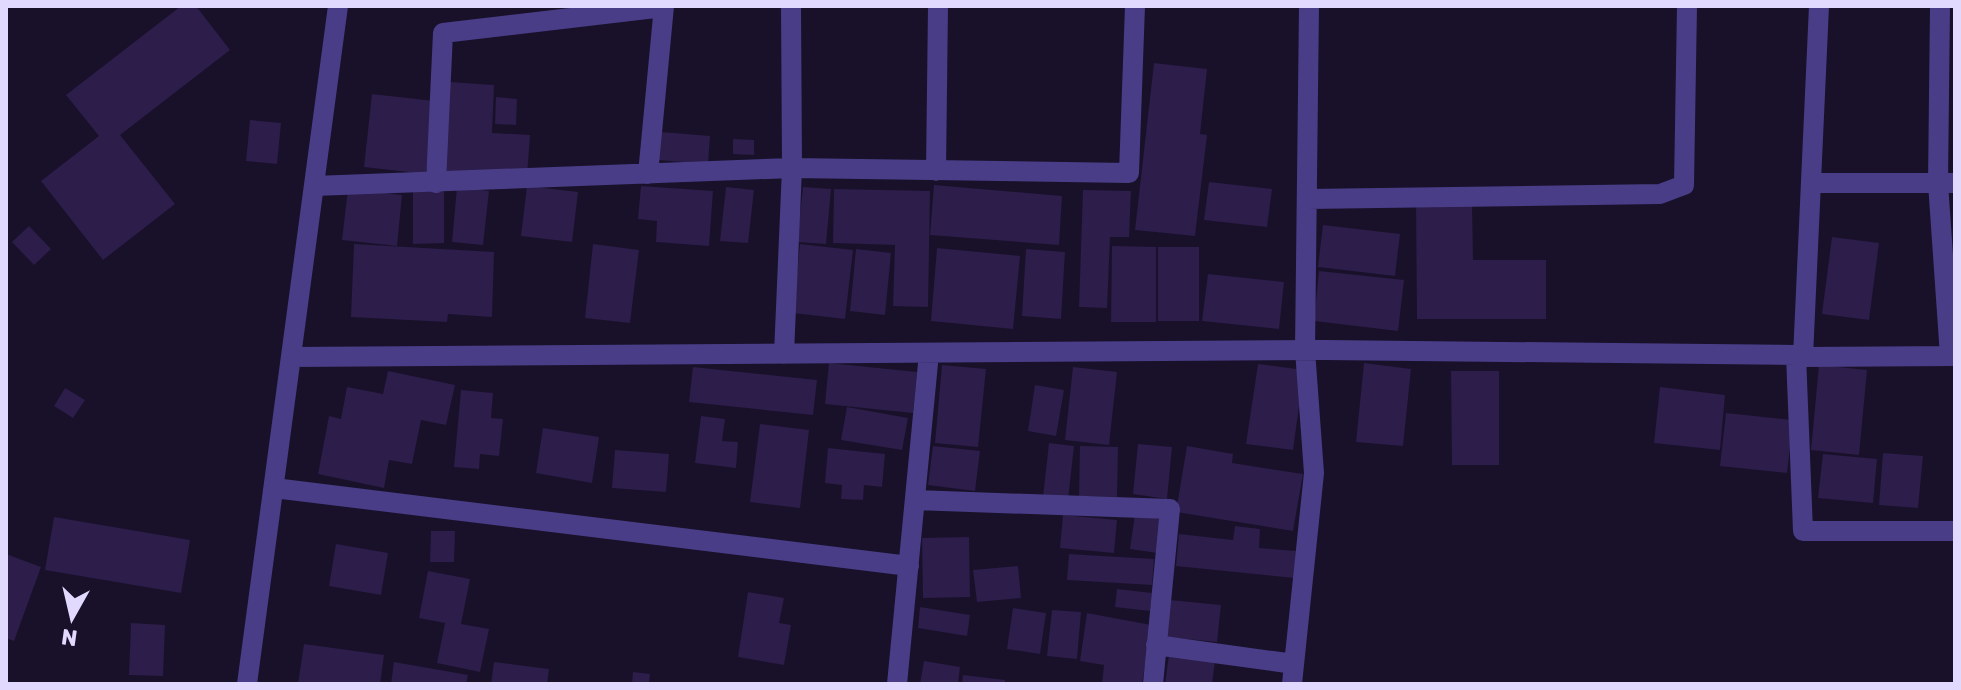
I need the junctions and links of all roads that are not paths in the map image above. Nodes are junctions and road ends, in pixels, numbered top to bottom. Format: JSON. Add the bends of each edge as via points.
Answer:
{"nodes":[{"id":1,"x":338,"y":6,"type":"edge"},
{"id":2,"x":664,"y":6,"type":"edge"},
{"id":3,"x":791,"y":6,"type":"edge"},
{"id":4,"x":938,"y":6,"type":"edge"},
{"id":5,"x":1135,"y":6,"type":"edge"},
{"id":6,"x":1309,"y":6,"type":"edge"},
{"id":7,"x":1687,"y":6,"type":"edge"},
{"id":8,"x":1819,"y":6,"type":"edge"},
{"id":9,"x":1940,"y":6,"type":"edge"},
{"id":10,"x":792,"y":168,"type":"junction"},
{"id":11,"x":936,"y":171,"type":"junction"},
{"id":12,"x":648,"y":174,"type":"junction"},
{"id":13,"x":436,"y":183,"type":"junction"},
{"id":14,"x":1812,"y":183,"type":"junction"},
{"id":15,"x":1946,"y":183,"type":"edge"},
{"id":16,"x":314,"y":186,"type":"junction"},
{"id":17,"x":1307,"y":199,"type":"junction"},
{"id":18,"x":1305,"y":350,"type":"junction"},
{"id":19,"x":929,"y":353,"type":"junction"},
{"id":20,"x":784,"y":354,"type":"junction"},
{"id":21,"x":1799,"y":356,"type":"junction"},
{"id":22,"x":1953,"y":356,"type":"edge"},
{"id":23,"x":291,"y":357,"type":"junction"},
{"id":24,"x":274,"y":488,"type":"junction"},
{"id":25,"x":915,"y":500,"type":"junction"},
{"id":26,"x":1955,"y":531,"type":"edge"},
{"id":27,"x":909,"y":566,"type":"junction"},
{"id":28,"x":1156,"y":645,"type":"junction"},
{"id":29,"x":1293,"y":674,"type":"edge"},
{"id":30,"x":247,"y":684,"type":"edge"},
{"id":31,"x":897,"y":684,"type":"edge"},
{"id":32,"x":1153,"y":684,"type":"edge"}],
"edges":[{"from":1,"to":16,"type":"street"},
{"from":2,"to":12,"type":"street"},
{"from":2,"to":13,"type":"street","via":[[443,33]]},
{"from":3,"to":10,"type":"street"},
{"from":4,"to":11,"type":"street"},
{"from":5,"to":11,"type":"street","via":[[1129,173]]},
{"from":6,"to":17,"type":"street"},
{"from":7,"to":17,"type":"street","via":[[1684,185],[1660,194]]},
{"from":8,"to":14,"type":"street"},
{"from":9,"to":15,"type":"street"},
{"from":10,"to":11,"type":"street"},
{"from":10,"to":12,"type":"street"},
{"from":10,"to":20,"type":"street"},
{"from":12,"to":13,"type":"street"},
{"from":13,"to":16,"type":"street"},
{"from":14,"to":15,"type":"street"},
{"from":14,"to":21,"type":"street"},
{"from":15,"to":22,"type":"street"},
{"from":16,"to":23,"type":"street"},
{"from":17,"to":18,"type":"street"},
{"from":18,"to":19,"type":"street"},
{"from":18,"to":21,"type":"street"},
{"from":18,"to":29,"type":"street","via":[[1314,473]]},
{"from":19,"to":20,"type":"street"},
{"from":19,"to":25,"type":"street"},
{"from":20,"to":23,"type":"street"},
{"from":21,"to":22,"type":"street"},
{"from":21,"to":26,"type":"street","via":[[1803,531]]},
{"from":23,"to":24,"type":"street"},
{"from":24,"to":27,"type":"street"},
{"from":24,"to":30,"type":"street"},
{"from":25,"to":27,"type":"street"},
{"from":25,"to":28,"type":"street","via":[[1170,509]]},
{"from":27,"to":31,"type":"street"},
{"from":28,"to":29,"type":"street"},
{"from":28,"to":32,"type":"street"}]}
